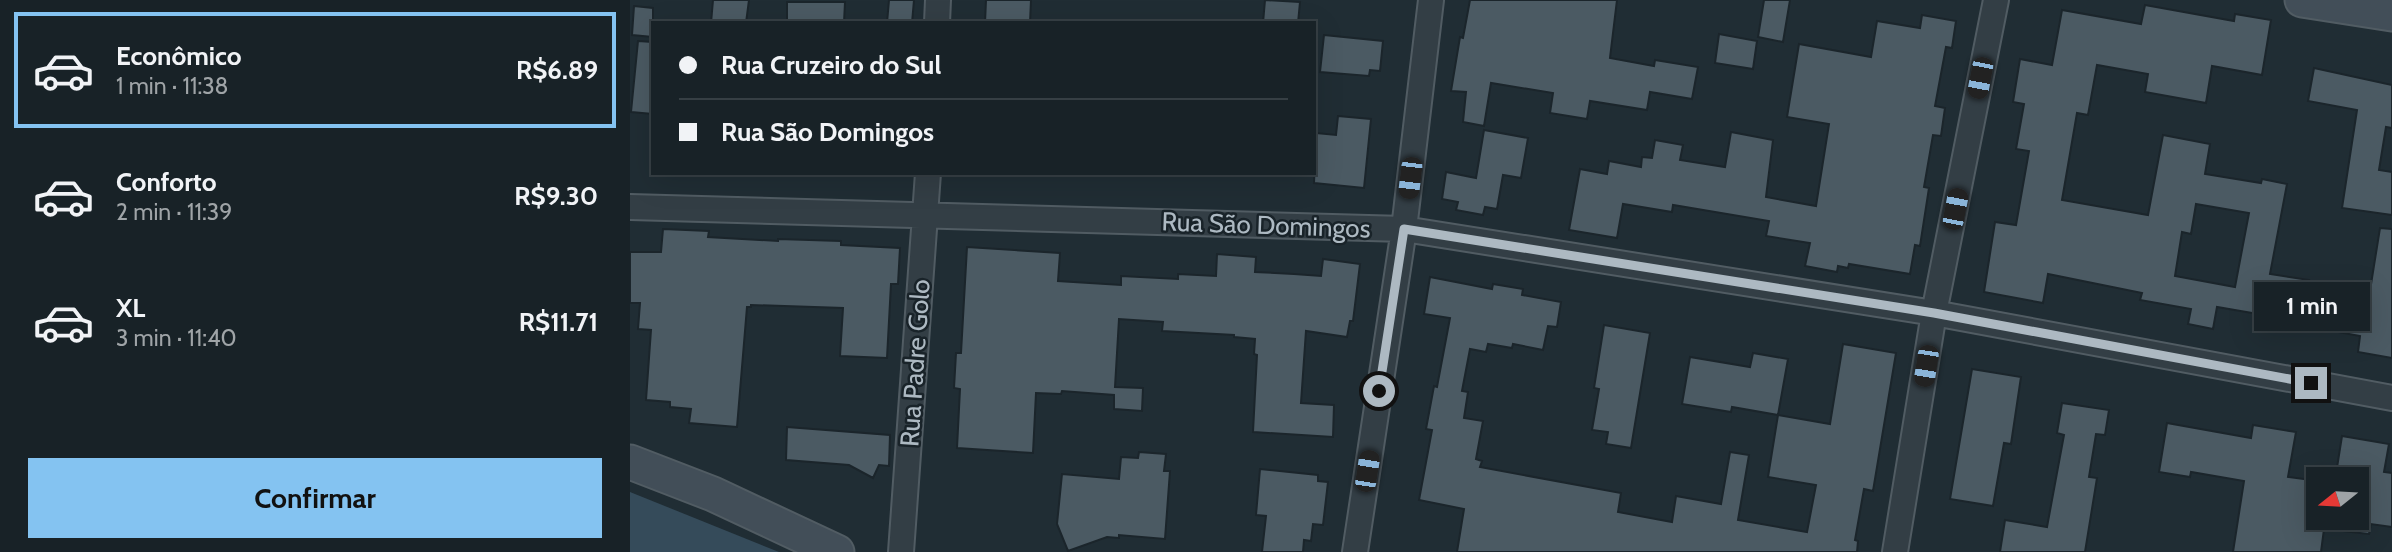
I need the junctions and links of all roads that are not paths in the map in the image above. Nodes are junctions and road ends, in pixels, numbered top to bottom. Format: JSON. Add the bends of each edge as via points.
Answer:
{"nodes":[{"id":1,"x":938,"y":0,"type":"edge"},
{"id":2,"x":1431,"y":0,"type":"edge"},
{"id":3,"x":1996,"y":0,"type":"edge"},
{"id":4,"x":2302,"y":0,"type":"edge"},
{"id":5,"x":2392,"y":14,"type":"edge"},
{"id":6,"x":937,"y":21,"type":"edge"},
{"id":7,"x":928,"y":175,"type":"edge"},
{"id":8,"x":630,"y":207,"type":"edge"},
{"id":9,"x":925,"y":216,"type":"junction"},
{"id":10,"x":1404,"y":229,"type":"junction"},
{"id":11,"x":1934,"y":313,"type":"junction"},
{"id":12,"x":2392,"y":398,"type":"edge"},
{"id":13,"x":630,"y":462,"type":"edge"},
{"id":14,"x":837,"y":552,"type":"edge"},
{"id":15,"x":901,"y":552,"type":"edge"},
{"id":16,"x":1354,"y":552,"type":"edge"},
{"id":17,"x":1895,"y":552,"type":"edge"}],
"edges":[{"from":1,"to":6,"type":"street"},
{"from":2,"to":10,"type":"street"},
{"from":3,"to":11,"type":"street"},
{"from":4,"to":5,"type":"street"},
{"from":7,"to":9,"type":"street","name":"Rua Padre Golo"},
{"from":8,"to":9,"type":"street","name":"Rua São Domingos"},
{"from":9,"to":10,"type":"street","name":"Rua São Domingos"},
{"from":9,"to":15,"type":"street","name":"Rua Padre Golo"},
{"from":10,"to":11,"type":"street","name":"Rua São Domingos"},
{"from":10,"to":16,"type":"street"},
{"from":11,"to":12,"type":"street","name":"Rua São Domingos"},
{"from":11,"to":17,"type":"street"},
{"from":13,"to":14,"type":"street","via":[[713,494]]}]}
